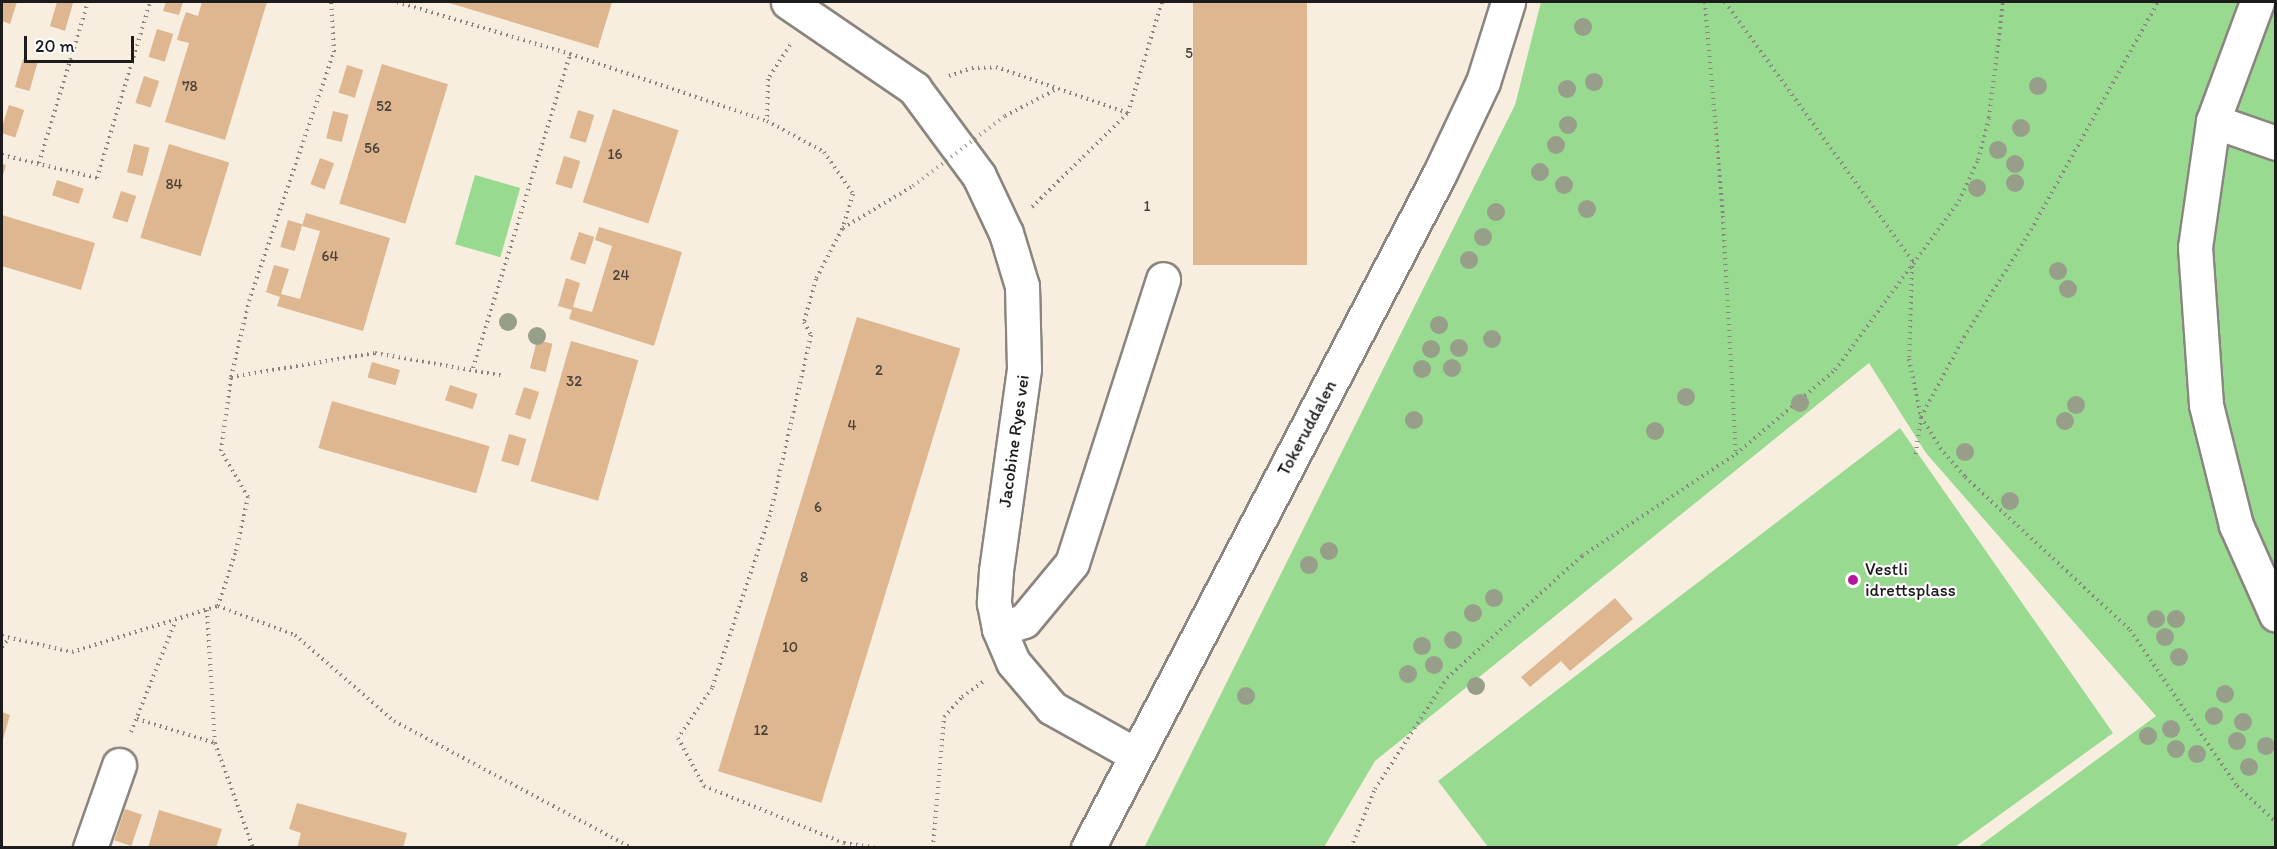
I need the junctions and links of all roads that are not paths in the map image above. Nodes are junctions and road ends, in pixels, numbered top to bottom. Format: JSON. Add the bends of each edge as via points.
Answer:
{"nodes":[{"id":1,"x":1508,"y":2,"type":"edge"},
{"id":2,"x":2257,"y":2,"type":"edge"},
{"id":3,"x":799,"y":9,"type":"edge"},
{"id":4,"x":2213,"y":121,"type":"junction"},
{"id":5,"x":2276,"y":143,"type":"edge"},
{"id":6,"x":1163,"y":279,"type":"dead end"},
{"id":7,"x":2276,"y":615,"type":"edge"},
{"id":8,"x":999,"y":629,"type":"junction"},
{"id":9,"x":1136,"y":755,"type":"junction"},
{"id":10,"x":119,"y":765,"type":"road end"},
{"id":11,"x":90,"y":848,"type":"edge"},
{"id":12,"x":1088,"y":848,"type":"edge"}],
"edges":[{"from":1,"to":9,"type":"street","name":"Tokeruddalen","via":[[1483,82],[1439,175]]},
{"from":2,"to":4,"type":"street"},
{"from":3,"to":8,"type":"street","name":"Jacobine Ryes vei","via":[[914,88],[979,176],[1006,233],[1022,286],[1024,369],[996,571],[994,603]]},
{"from":4,"to":5,"type":"street"},
{"from":4,"to":7,"type":"street","via":[[2195,247],[2206,405],[2236,525]]},
{"from":6,"to":8,"type":"street","via":[[1072,563],[1024,621]]},
{"from":8,"to":9,"type":"street","name":"Jacobine Ryes vei","via":[[1013,662],[1052,708]]},
{"from":9,"to":12,"type":"street","name":"Tokeruddalen"},
{"from":10,"to":11,"type":"street"}]}
